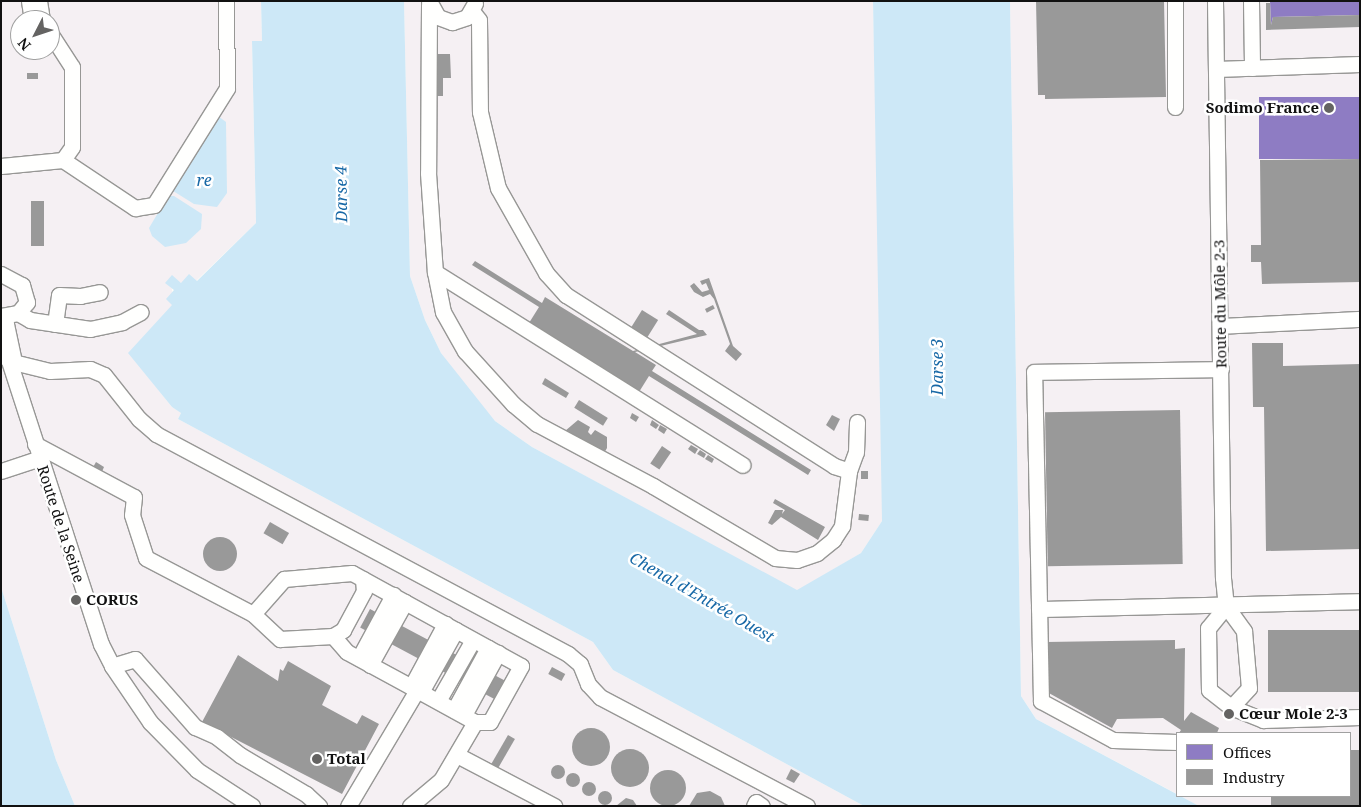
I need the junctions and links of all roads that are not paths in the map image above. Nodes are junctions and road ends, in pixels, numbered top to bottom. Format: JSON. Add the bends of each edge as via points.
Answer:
{"nodes":[{"id":1,"x":226,"y":1,"type":"edge"},
{"id":2,"x":1176,"y":1,"type":"edge"},
{"id":3,"x":1215,"y":1,"type":"edge"},
{"id":4,"x":1251,"y":1,"type":"edge"},
{"id":5,"x":429,"y":3,"type":"edge"},
{"id":6,"x":474,"y":6,"type":"edge"},
{"id":7,"x":60,"y":48,"type":"edge"},
{"id":8,"x":58,"y":60,"type":"edge"},
{"id":9,"x":1360,"y":64,"type":"edge"},
{"id":10,"x":1252,"y":68,"type":"junction"},
{"id":11,"x":1216,"y":69,"type":"junction"},
{"id":12,"x":70,"y":78,"type":"junction"},
{"id":13,"x":1175,"y":107,"type":"dead end"},
{"id":14,"x":63,"y":160,"type":"junction"},
{"id":15,"x":1,"y":166,"type":"edge"},
{"id":16,"x":435,"y":272,"type":"junction"},
{"id":17,"x":1,"y":274,"type":"edge"},
{"id":18,"x":100,"y":292,"type":"dead end"},
{"id":19,"x":141,"y":312,"type":"dead end"},
{"id":20,"x":18,"y":313,"type":"junction"},
{"id":21,"x":1,"y":317,"type":"edge"},
{"id":22,"x":1360,"y":319,"type":"edge"},
{"id":23,"x":55,"y":324,"type":"junction"},
{"id":24,"x":1220,"y":326,"type":"junction"},
{"id":25,"x":1,"y":346,"type":"edge"},
{"id":26,"x":12,"y":361,"type":"junction"},
{"id":27,"x":1221,"y":368,"type":"junction"},
{"id":28,"x":857,"y":422,"type":"dead end"},
{"id":29,"x":34,"y":444,"type":"junction"},
{"id":30,"x":40,"y":458,"type":"junction"},
{"id":31,"x":744,"y":465,"type":"dead end"},
{"id":32,"x":1,"y":471,"type":"edge"},
{"id":33,"x":849,"y":471,"type":"junction"},
{"id":34,"x":364,"y":579,"type":"junction"},
{"id":35,"x":399,"y":598,"type":"junction"},
{"id":36,"x":1360,"y":601,"type":"edge"},
{"id":37,"x":1226,"y":606,"type":"junction"},
{"id":38,"x":1039,"y":609,"type":"junction"},
{"id":39,"x":252,"y":614,"type":"junction"},
{"id":40,"x":451,"y":627,"type":"junction"},
{"id":41,"x":332,"y":636,"type":"junction"},
{"id":42,"x":473,"y":640,"type":"junction"},
{"id":43,"x":493,"y":651,"type":"junction"},
{"id":44,"x":364,"y":662,"type":"junction"},
{"id":45,"x":112,"y":666,"type":"junction"},
{"id":46,"x":416,"y":690,"type":"junction"},
{"id":47,"x":438,"y":701,"type":"junction"},
{"id":48,"x":1231,"y":707,"type":"junction"},
{"id":49,"x":464,"y":716,"type":"junction"},
{"id":50,"x":1360,"y":717,"type":"edge"},
{"id":51,"x":1176,"y":742,"type":"edge"},
{"id":52,"x":457,"y":755,"type":"junction"},
{"id":53,"x":252,"y":806,"type":"edge"},
{"id":54,"x":319,"y":806,"type":"edge"},
{"id":55,"x":348,"y":806,"type":"edge"},
{"id":56,"x":410,"y":806,"type":"edge"},
{"id":57,"x":554,"y":806,"type":"edge"},
{"id":58,"x":754,"y":806,"type":"edge"},
{"id":59,"x":762,"y":806,"type":"edge"},
{"id":60,"x":806,"y":806,"type":"edge"}],
"edges":[{"from":1,"to":14,"type":"street","via":[[227,88],[154,205],[135,208]]},
{"from":2,"to":13,"type":"street"},
{"from":3,"to":11,"type":"street","name":"Route du Môle 2-3"},
{"from":4,"to":10,"type":"street"},
{"from":5,"to":6,"type":"street","via":[[438,17],[452,22],[460,21]]},
{"from":5,"to":16,"type":"street","via":[[428,173]]},
{"from":6,"to":33,"type":"street","via":[[479,20],[480,112],[488,151],[498,188],[546,273],[566,295],[834,466]]},
{"from":7,"to":12,"type":"street","via":[[72,67]]},
{"from":8,"to":12,"type":"street"},
{"from":9,"to":10,"type":"street"},
{"from":10,"to":11,"type":"street"},
{"from":11,"to":24,"type":"street","name":"Route du Môle 2-3"},
{"from":12,"to":14,"type":"street","via":[[72,147]]},
{"from":14,"to":15,"type":"street"},
{"from":16,"to":31,"type":"street"},
{"from":16,"to":33,"type":"street","via":[[443,312],[465,351],[513,404],[537,424],[653,486],[775,558],[797,560],[817,553],[833,540],[842,526]]},
{"from":17,"to":20,"type":"street","via":[[22,285],[27,293],[28,302]]},
{"from":18,"to":23,"type":"street","via":[[80,296],[59,295]]},
{"from":19,"to":23,"type":"street","via":[[104,327],[83,329]]},
{"from":20,"to":21,"type":"street"},
{"from":20,"to":23,"type":"street","via":[[30,320]]},
{"from":21,"to":26,"type":"street","name":"Route de la Seine","via":[[6,324]]},
{"from":22,"to":24,"type":"street"},
{"from":24,"to":27,"type":"street","name":"Route du Môle 2-3"},
{"from":25,"to":26,"type":"street","name":"Route de la Seine"},
{"from":26,"to":29,"type":"street","name":"Route de la Seine"},
{"from":26,"to":60,"type":"street","via":[[50,371],[90,369],[104,375],[139,419],[156,434],[568,654],[580,664],[588,684],[600,697]]},
{"from":27,"to":37,"type":"street","name":"Route du Môle 2-3","via":[[1222,578]]},
{"from":27,"to":38,"type":"street","via":[[1034,372]]},
{"from":28,"to":33,"type":"street","via":[[856,452]]},
{"from":29,"to":30,"type":"street","name":"Route de la Seine"},
{"from":29,"to":39,"type":"street","via":[[134,497],[132,515],[146,558]]},
{"from":30,"to":32,"type":"street"},
{"from":30,"to":45,"type":"street","name":"Route de la Seine","via":[[101,644]]},
{"from":34,"to":35,"type":"street"},
{"from":34,"to":39,"type":"street","via":[[352,573],[284,579]]},
{"from":34,"to":41,"type":"street","via":[[364,591],[343,630]]},
{"from":35,"to":40,"type":"street"},
{"from":35,"to":44,"type":"street"},
{"from":36,"to":37,"type":"street"},
{"from":37,"to":38,"type":"street"},
{"from":37,"to":48,"type":"street","name":"Route du Môle 2-3","via":[[1244,631],[1248,688]]},
{"from":37,"to":48,"type":"street","via":[[1208,628],[1209,690]]},
{"from":38,"to":51,"type":"street","via":[[1041,701],[1113,740]]},
{"from":39,"to":41,"type":"street","via":[[280,638]]},
{"from":40,"to":42,"type":"street"},
{"from":40,"to":46,"type":"street"},
{"from":41,"to":44,"type":"street","via":[[347,652]]},
{"from":42,"to":43,"type":"street"},
{"from":42,"to":47,"type":"street"},
{"from":43,"to":49,"type":"street"},
{"from":43,"to":49,"type":"street","via":[[521,666],[490,722]]},
{"from":44,"to":46,"type":"street"},
{"from":45,"to":53,"type":"street","name":"Route de la Seine","via":[[150,722],[197,770]]},
{"from":45,"to":54,"type":"street","via":[[135,659],[195,727],[218,736]]},
{"from":46,"to":47,"type":"street"},
{"from":46,"to":55,"type":"street"},
{"from":47,"to":49,"type":"street"},
{"from":48,"to":50,"type":"street","via":[[1263,720]]},
{"from":49,"to":52,"type":"street"},
{"from":52,"to":56,"type":"street","via":[[441,780]]},
{"from":52,"to":57,"type":"street"},
{"from":58,"to":59,"type":"street","via":[[756,802]]}]}
